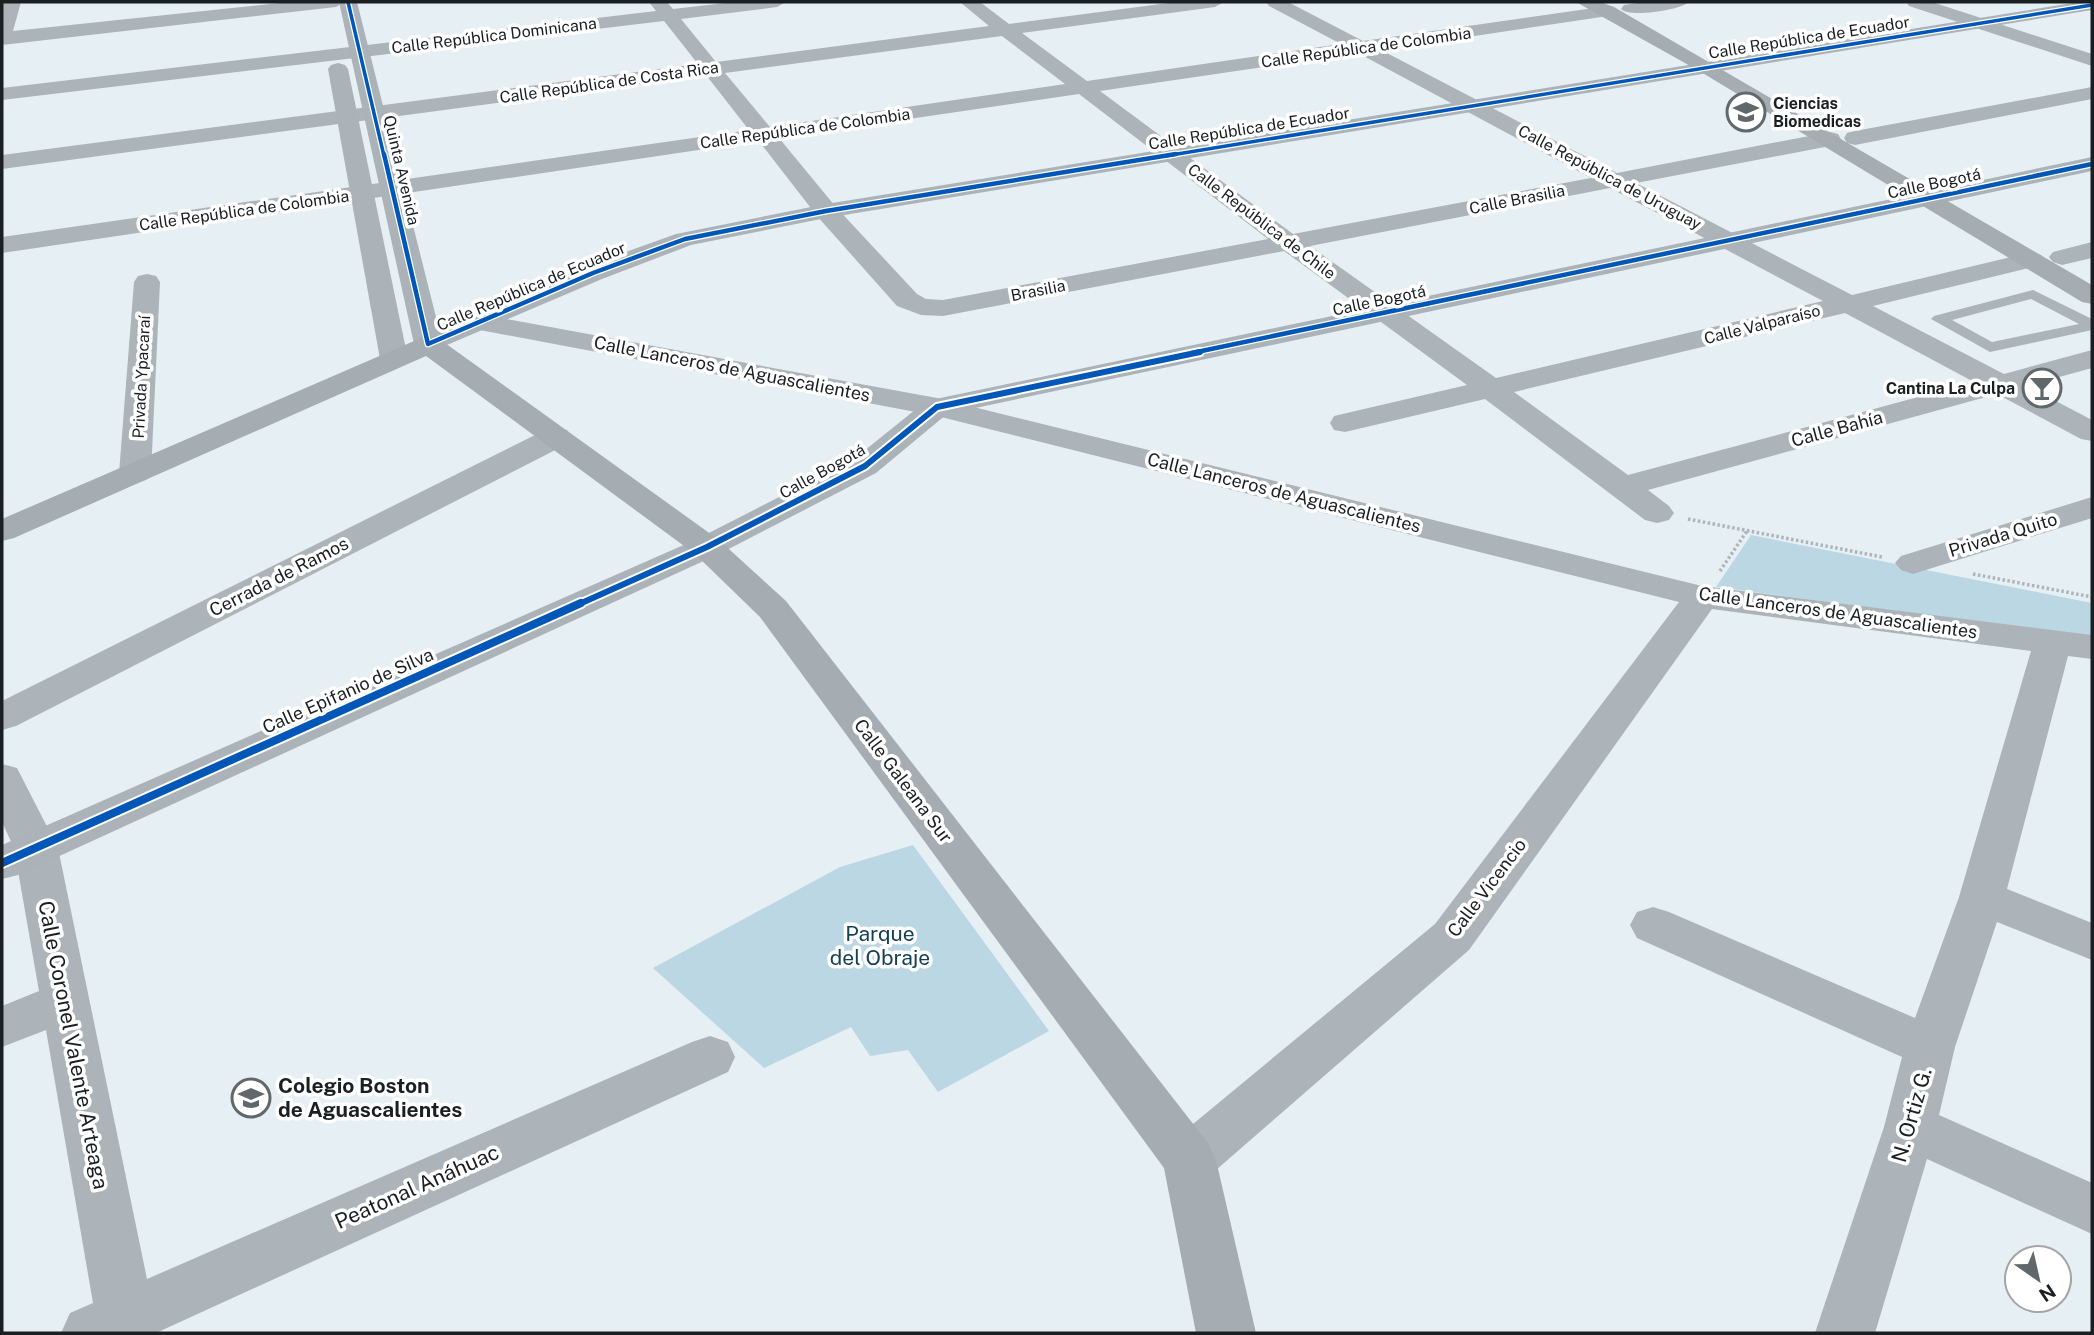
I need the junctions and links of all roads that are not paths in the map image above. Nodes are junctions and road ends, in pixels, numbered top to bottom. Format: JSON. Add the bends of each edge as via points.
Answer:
{"nodes":[{"id":1,"x":12,"y":2,"type":"edge"},
{"id":2,"x":334,"y":2,"type":"edge"},
{"id":3,"x":777,"y":2,"type":"edge"},
{"id":4,"x":969,"y":2,"type":"edge"},
{"id":5,"x":1215,"y":2,"type":"edge"},
{"id":6,"x":1275,"y":2,"type":"edge"},
{"id":7,"x":1585,"y":2,"type":"edge"},
{"id":8,"x":1680,"y":2,"type":"edge"},
{"id":9,"x":1915,"y":2,"type":"edge"},
{"id":10,"x":2092,"y":5,"type":"edge"},
{"id":11,"x":1617,"y":7,"type":"edge"},
{"id":12,"x":664,"y":8,"type":"edge"},
{"id":13,"x":1982,"y":24,"type":"junction"},
{"id":14,"x":1006,"y":29,"type":"junction"},
{"id":15,"x":2,"y":38,"type":"edge"},
{"id":16,"x":1362,"y":47,"type":"junction"},
{"id":17,"x":359,"y":51,"type":"junction"},
{"id":18,"x":335,"y":54,"type":"junction"},
{"id":19,"x":2092,"y":60,"type":"edge"},
{"id":20,"x":1717,"y":66,"type":"junction"},
{"id":21,"x":713,"y":68,"type":"junction"},
{"id":22,"x":1084,"y":88,"type":"junction"},
{"id":23,"x":2092,"y":93,"type":"edge"},
{"id":24,"x":2,"y":94,"type":"edge"},
{"id":25,"x":1474,"y":106,"type":"junction"},
{"id":26,"x":374,"y":113,"type":"junction"},
{"id":27,"x":347,"y":117,"type":"junction"},
{"id":28,"x":766,"y":134,"type":"junction"},
{"id":29,"x":1855,"y":138,"type":"junction"},
{"id":30,"x":1829,"y":139,"type":"junction"},
{"id":31,"x":1174,"y":155,"type":"junction"},
{"id":32,"x":2,"y":162,"type":"edge"},
{"id":33,"x":2092,"y":164,"type":"edge"},
{"id":34,"x":1615,"y":180,"type":"junction"},
{"id":35,"x":392,"y":189,"type":"junction"},
{"id":36,"x":362,"y":193,"type":"junction"},
{"id":37,"x":1939,"y":196,"type":"junction"},
{"id":38,"x":826,"y":211,"type":"junction"},
{"id":39,"x":1730,"y":240,"type":"junction"},
{"id":40,"x":1287,"y":242,"type":"junction"},
{"id":41,"x":2,"y":245,"type":"edge"},
{"id":42,"x":2092,"y":250,"type":"edge"},
{"id":43,"x":2062,"y":257,"type":"junction"},
{"id":44,"x":2032,"y":260,"type":"junction"},
{"id":45,"x":2092,"y":275,"type":"edge"},
{"id":46,"x":147,"y":282,"type":"dead end"},
{"id":47,"x":415,"y":288,"type":"junction"},
{"id":48,"x":2092,"y":296,"type":"edge"},
{"id":49,"x":1849,"y":303,"type":"junction"},
{"id":50,"x":2092,"y":304,"type":"edge"},
{"id":51,"x":2063,"y":309,"type":"junction"},
{"id":52,"x":1388,"y":312,"type":"junction"},
{"id":53,"x":479,"y":322,"type":"junction"},
{"id":54,"x":2092,"y":325,"type":"edge"},
{"id":55,"x":428,"y":344,"type":"junction"},
{"id":56,"x":394,"y":359,"type":"junction"},
{"id":57,"x":2092,"y":359,"type":"edge"},
{"id":58,"x":2001,"y":384,"type":"junction"},
{"id":59,"x":1492,"y":389,"type":"junction"},
{"id":60,"x":937,"y":407,"type":"junction"},
{"id":61,"x":1345,"y":423,"type":"dead end"},
{"id":62,"x":2092,"y":432,"type":"edge"},
{"id":63,"x":556,"y":437,"type":"junction"},
{"id":64,"x":135,"y":473,"type":"junction"},
{"id":65,"x":1622,"y":487,"type":"junction"},
{"id":66,"x":2092,"y":507,"type":"edge"},
{"id":67,"x":1657,"y":513,"type":"road end"},
{"id":68,"x":2,"y":531,"type":"edge"},
{"id":69,"x":707,"y":547,"type":"junction"},
{"id":70,"x":1913,"y":563,"type":"dead end"},
{"id":71,"x":1702,"y":597,"type":"junction"},
{"id":72,"x":2072,"y":644,"type":"edge"},
{"id":73,"x":2,"y":717,"type":"edge"},
{"id":74,"x":2,"y":778,"type":"edge"},
{"id":75,"x":19,"y":856,"type":"edge"},
{"id":76,"x":1982,"y":897,"type":"junction"},
{"id":77,"x":1653,"y":925,"type":"dead end"},
{"id":78,"x":2092,"y":942,"type":"edge"},
{"id":79,"x":65,"y":1001,"type":"junction"},
{"id":80,"x":2,"y":1027,"type":"edge"},
{"id":81,"x":1930,"y":1047,"type":"junction"},
{"id":82,"x":710,"y":1057,"type":"dead end"},
{"id":83,"x":1910,"y":1127,"type":"junction"},
{"id":84,"x":1189,"y":1160,"type":"junction"},
{"id":85,"x":2092,"y":1209,"type":"edge"},
{"id":86,"x":108,"y":1325,"type":"edge"},
{"id":87,"x":1226,"y":1333,"type":"edge"},
{"id":88,"x":1845,"y":1333,"type":"edge"}],
"edges":[{"from":1,"to":15,"type":"street"},
{"from":2,"to":15,"type":"street"},
{"from":2,"to":17,"type":"street","name":"Quinta Avenida"},
{"from":2,"to":18,"type":"street"},
{"from":3,"to":12,"type":"street","name":"Calle República Dominicana"},
{"from":4,"to":14,"type":"street","name":"Calle República de Chile"},
{"from":5,"to":14,"type":"street","name":"Calle República de Costa Rica"},
{"from":6,"to":16,"type":"street","name":"Calle República de Uruguay"},
{"from":7,"to":11,"type":"main road"},
{"from":8,"to":11,"type":"street","name":"Calle República de Colombia"},
{"from":9,"to":13,"type":"street"},
{"from":10,"to":13,"type":"street","name":"Calle República de Ecuador"},
{"from":11,"to":16,"type":"street","name":"Calle República de Colombia"},
{"from":11,"to":20,"type":"main road"},
{"from":12,"to":17,"type":"street","name":"Calle República Dominicana"},
{"from":12,"to":21,"type":"street","name":"Brasilia"},
{"from":13,"to":19,"type":"street"},
{"from":13,"to":20,"type":"street","name":"Calle República de Ecuador"},
{"from":14,"to":21,"type":"street","name":"Calle República de Costa Rica"},
{"from":14,"to":22,"type":"street","name":"Calle República de Chile"},
{"from":16,"to":22,"type":"street","name":"Calle República de Colombia"},
{"from":16,"to":25,"type":"street","name":"Calle República de Uruguay"},
{"from":17,"to":18,"type":"street","name":"Calle República Dominicana"},
{"from":17,"to":26,"type":"street","name":"Quinta Avenida"},
{"from":18,"to":24,"type":"street","name":"Calle República Dominicana"},
{"from":18,"to":27,"type":"street"},
{"from":20,"to":25,"type":"street","name":"Calle República de Ecuador"},
{"from":20,"to":29,"type":"main road"},
{"from":20,"to":30,"type":"main road"},
{"from":21,"to":26,"type":"street","name":"Calle República de Costa Rica"},
{"from":21,"to":28,"type":"street","name":"Brasilia"},
{"from":22,"to":28,"type":"street","name":"Calle República de Colombia"},
{"from":22,"to":31,"type":"street","name":"Calle República de Chile"},
{"from":23,"to":29,"type":"street"},
{"from":25,"to":31,"type":"street","name":"Calle República de Ecuador"},
{"from":25,"to":34,"type":"street","name":"Calle República de Uruguay"},
{"from":26,"to":27,"type":"street","name":"Calle República de Costa Rica"},
{"from":26,"to":35,"type":"street","name":"Quinta Avenida"},
{"from":27,"to":32,"type":"street","name":"Calle República de Costa Rica"},
{"from":27,"to":36,"type":"street"},
{"from":28,"to":35,"type":"street","name":"Calle República de Colombia"},
{"from":28,"to":38,"type":"street","name":"Brasilia"},
{"from":29,"to":37,"type":"main road"},
{"from":30,"to":34,"type":"street","name":"Calle Brasilia"},
{"from":30,"to":37,"type":"main road"},
{"from":31,"to":38,"type":"street","name":"Calle República de Ecuador"},
{"from":31,"to":40,"type":"street","name":"Calle República de Chile"},
{"from":33,"to":37,"type":"street","name":"Calle Bogotá"},
{"from":34,"to":39,"type":"street","name":"Calle República de Uruguay"},
{"from":34,"to":40,"type":"street","name":"Calle Brasilia"},
{"from":35,"to":36,"type":"street","name":"Calle República de Colombia"},
{"from":35,"to":47,"type":"street","name":"Quinta Avenida"},
{"from":36,"to":41,"type":"street","name":"Calle República de Colombia"},
{"from":36,"to":56,"type":"street"},
{"from":37,"to":39,"type":"street","name":"Calle Bogotá"},
{"from":37,"to":43,"type":"main road"},
{"from":37,"to":44,"type":"main road"},
{"from":38,"to":40,"type":"street","name":"Brasilia","via":[[907,300],[922,307],[943,307]]},
{"from":38,"to":53,"type":"street","name":"Calle República de Ecuador","via":[[685,239]]},
{"from":39,"to":49,"type":"street","name":"Calle República de Uruguay"},
{"from":39,"to":52,"type":"street","name":"Calle Bogotá"},
{"from":40,"to":52,"type":"street","name":"Calle República de Chile"},
{"from":42,"to":43,"type":"street"},
{"from":43,"to":45,"type":"main road"},
{"from":44,"to":48,"type":"main road"},
{"from":44,"to":49,"type":"street","name":"Calle Valparaíso"},
{"from":46,"to":64,"type":"street","name":"Privada Ypacaraí"},
{"from":47,"to":53,"type":"street"},
{"from":47,"to":55,"type":"street","name":"Quinta Avenida"},
{"from":49,"to":58,"type":"street","name":"Calle República de Uruguay"},
{"from":49,"to":59,"type":"street","name":"Calle Valparaíso"},
{"from":50,"to":51,"type":"lane"},
{"from":51,"to":54,"type":"lane"},
{"from":51,"to":54,"type":"lane","via":[[2033,294],[1939,319],[1990,347]]},
{"from":52,"to":59,"type":"street","name":"Calle República de Chile"},
{"from":52,"to":60,"type":"street","name":"Calle Bogotá"},
{"from":53,"to":55,"type":"street","name":"Calle República de Ecuador"},
{"from":53,"to":60,"type":"street","name":"Calle Lanceros de Aguascalientes"},
{"from":55,"to":56,"type":"main road","name":"Calle República de Ecuador"},
{"from":55,"to":63,"type":"main road","name":"Calle Galeana Sur"},
{"from":56,"to":64,"type":"main road","name":"Calle República de Ecuador"},
{"from":57,"to":58,"type":"street","name":"Calle Bahía"},
{"from":58,"to":62,"type":"street","name":"Calle República de Uruguay"},
{"from":58,"to":65,"type":"street","name":"Calle Bahía"},
{"from":59,"to":61,"type":"street","name":"Calle Valparaíso"},
{"from":59,"to":65,"type":"street","name":"Calle República de Chile"},
{"from":60,"to":69,"type":"street","name":"Calle Bogotá","via":[[865,466]]},
{"from":60,"to":71,"type":"street","name":"Calle Lanceros de Aguascalientes"},
{"from":63,"to":69,"type":"main road","name":"Calle Galeana Sur"},
{"from":63,"to":73,"type":"street","name":"Cerrada de Ramos"},
{"from":64,"to":68,"type":"main road","name":"Calle República de Ecuador"},
{"from":65,"to":67,"type":"street","name":"Calle República de Chile"},
{"from":66,"to":70,"type":"street","name":"Privada Quito"},
{"from":69,"to":75,"type":"street","name":"Calle Epifanio de Silva"},
{"from":69,"to":84,"type":"main road","name":"Calle Galeana Sur","via":[[773,609]]},
{"from":71,"to":72,"type":"street","name":"Calle Lanceros de Aguascalientes"},
{"from":71,"to":84,"type":"street","name":"Calle Vicencio","via":[[1452,937]]},
{"from":72,"to":76,"type":"street","name":"N. Ortiz G."},
{"from":74,"to":75,"type":"street","name":"Calle Coronel Valente Arteaga"},
{"from":75,"to":79,"type":"street","name":"Calle Coronel Valente Arteaga"},
{"from":76,"to":78,"type":"street"},
{"from":76,"to":81,"type":"street","name":"N. Ortiz G."},
{"from":77,"to":81,"type":"street"},
{"from":79,"to":80,"type":"street"},
{"from":79,"to":86,"type":"street","name":"Calle Coronel Valente Arteaga"},
{"from":81,"to":83,"type":"street","name":"N. Ortiz G."},
{"from":82,"to":86,"type":"street","name":"Peatonal Anáhuac"},
{"from":83,"to":85,"type":"street"},
{"from":83,"to":88,"type":"street","name":"N. Ortiz G."},
{"from":84,"to":87,"type":"main road","name":"Calle Galeana Sur"}]}
